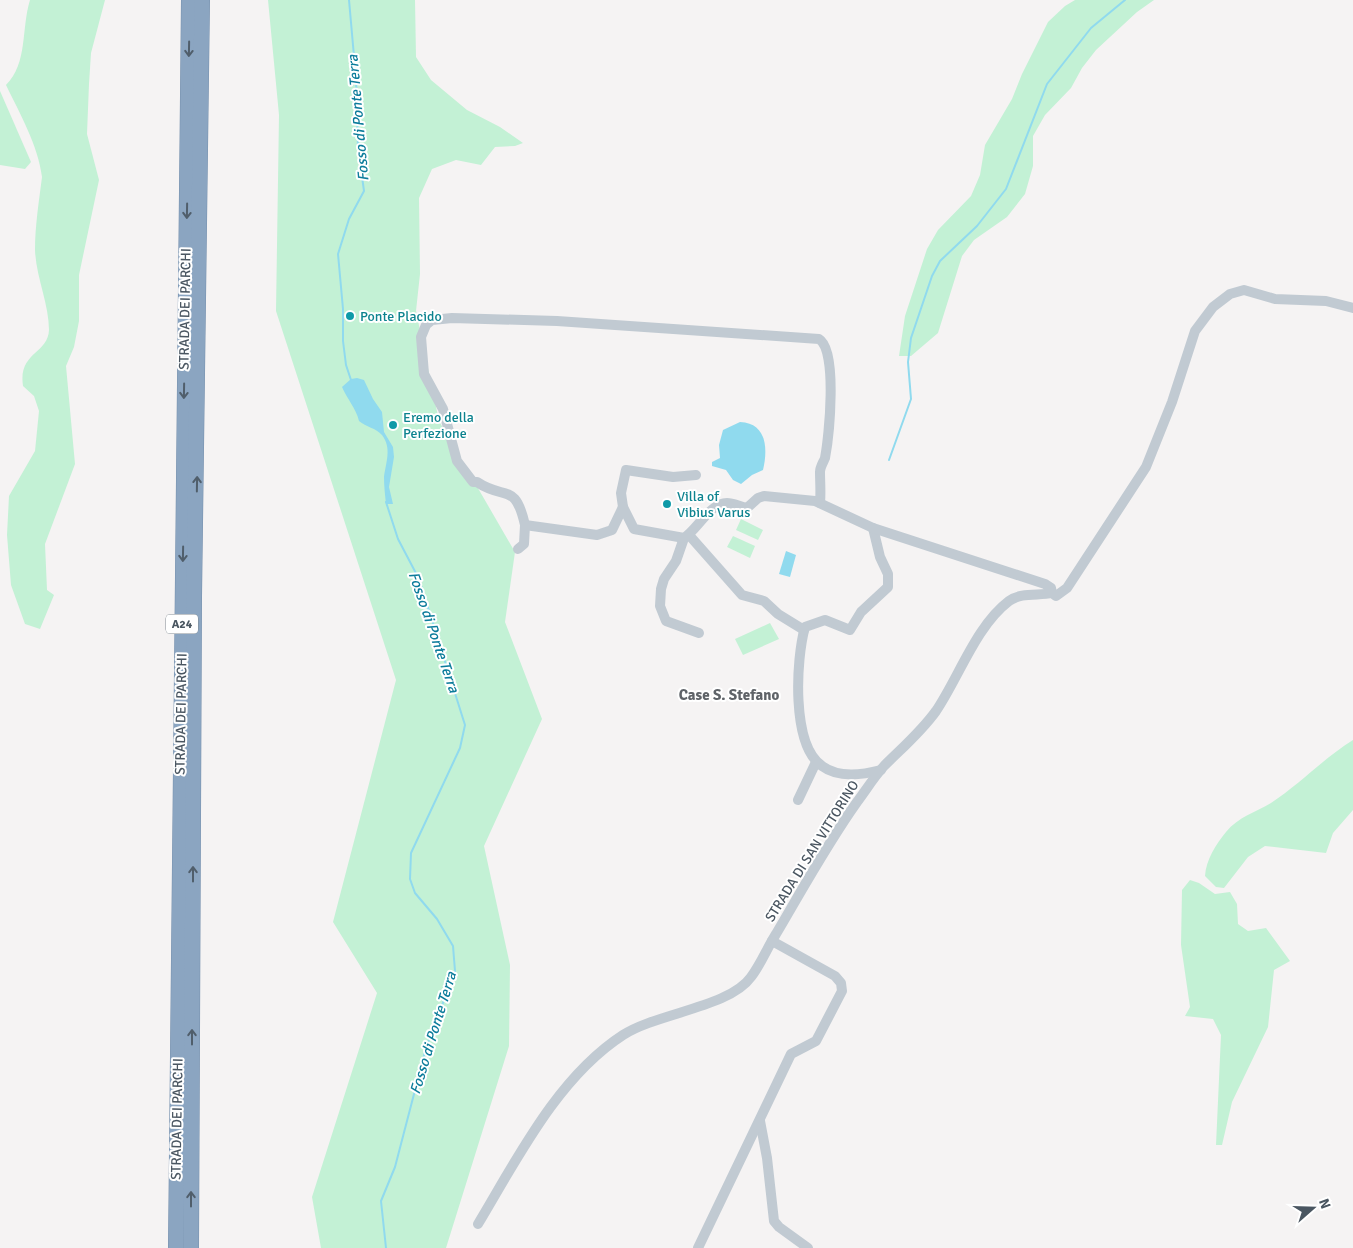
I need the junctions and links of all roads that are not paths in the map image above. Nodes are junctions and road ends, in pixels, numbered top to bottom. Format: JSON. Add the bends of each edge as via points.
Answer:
{"nodes":[{"id":1,"x":189,"y":0,"type":"edge"},
{"id":2,"x":202,"y":0,"type":"edge"},
{"id":3,"x":1353,"y":308,"type":"edge"},
{"id":4,"x":696,"y":474,"type":"dead end"},
{"id":5,"x":820,"y":503,"type":"junction"},
{"id":6,"x":622,"y":507,"type":"junction"},
{"id":7,"x":525,"y":525,"type":"junction"},
{"id":8,"x":873,"y":528,"type":"junction"},
{"id":9,"x":687,"y":536,"type":"junction"},
{"id":10,"x":518,"y":549,"type":"dead end"},
{"id":11,"x":1052,"y":593,"type":"junction"},
{"id":12,"x":804,"y":630,"type":"junction"},
{"id":13,"x":699,"y":633,"type":"dead end"},
{"id":14,"x":816,"y":762,"type":"junction"},
{"id":15,"x":881,"y":770,"type":"junction"},
{"id":16,"x":798,"y":800,"type":"dead end"},
{"id":17,"x":772,"y":941,"type":"junction"},
{"id":18,"x":760,"y":1121,"type":"junction"},
{"id":19,"x":478,"y":1224,"type":"dead end"},
{"id":20,"x":176,"y":1248,"type":"edge"},
{"id":21,"x":191,"y":1248,"type":"edge"},
{"id":22,"x":698,"y":1248,"type":"edge"},
{"id":23,"x":808,"y":1248,"type":"edge"}],
"edges":[{"from":1,"to":20,"type":"highway","name":"STRADA DEI PARCHI","number":"A24","one_way":true},
{"from":21,"to":2,"type":"highway","name":"STRADA DEI PARCHI","number":"A24","one_way":true,"via":[[194,598]]},
{"from":3,"to":11,"type":"street","name":"STRADA DI SAN VITTORINO","via":[[1326,301],[1275,299],[1244,290],[1230,294],[1216,304],[1195,331],[1157,443],[1139,480],[1067,588],[1058,595]]},
{"from":4,"to":6,"type":"street","via":[[673,476],[626,470],[622,478]]},
{"from":5,"to":7,"type":"street","via":[[820,470],[826,445],[831,371],[828,350],[819,340],[557,321],[432,320],[421,337],[423,371],[444,409],[455,458],[473,482],[516,498]]},
{"from":5,"to":8,"type":"street"},
{"from":5,"to":9,"type":"street","via":[[764,496],[747,508],[722,504]]},
{"from":6,"to":7,"type":"street","via":[[612,530],[597,535]]},
{"from":6,"to":9,"type":"street","via":[[634,529]]},
{"from":7,"to":10,"type":"street","via":[[524,544]]},
{"from":8,"to":11,"type":"street","via":[[1045,584]]},
{"from":8,"to":12,"type":"street","via":[[888,574],[888,587],[861,612],[850,630],[825,620]]},
{"from":9,"to":12,"type":"street","via":[[742,594],[764,601]]},
{"from":9,"to":13,"type":"street","via":[[675,564],[663,580],[660,606],[666,622]]},
{"from":11,"to":15,"type":"street","name":"STRADA DI SAN VITTORINO","via":[[1019,596],[997,611],[932,716]]},
{"from":12,"to":14,"type":"street","via":[[797,679],[804,732]]},
{"from":14,"to":15,"type":"street","via":[[842,774]]},
{"from":14,"to":16,"type":"street"},
{"from":15,"to":17,"type":"street","name":"STRADA DI SAN VITTORINO","via":[[831,841]]},
{"from":17,"to":18,"type":"street","via":[[835,976],[841,981],[842,989],[816,1041],[791,1054]]},
{"from":17,"to":19,"type":"street","name":"STRADA DI SAN VITTORINO","via":[[752,977],[740,988],[630,1030],[585,1067],[534,1130]]},
{"from":18,"to":22,"type":"street"},
{"from":18,"to":23,"type":"street","via":[[774,1221]]}]}
